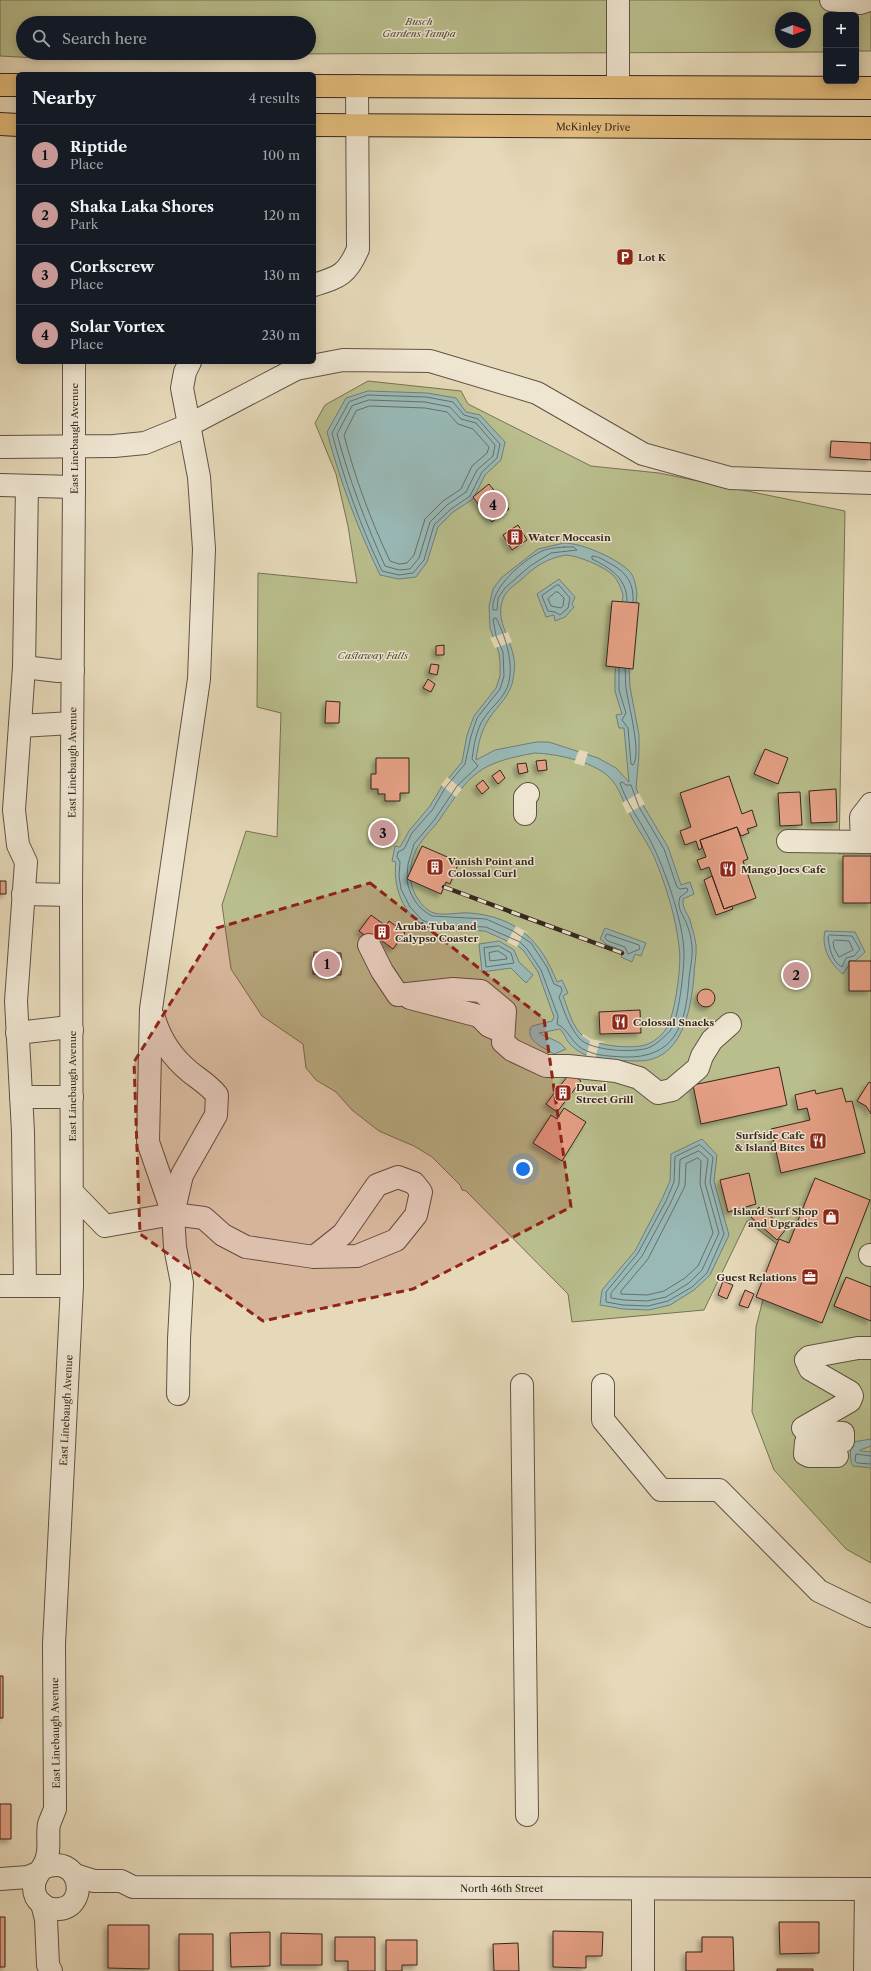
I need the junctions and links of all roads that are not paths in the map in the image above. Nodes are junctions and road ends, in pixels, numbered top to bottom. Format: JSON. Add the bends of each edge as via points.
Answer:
{"nodes":[{"id":1,"x":618,"y":0,"type":"edge"},
{"id":2,"x":831,"y":0,"type":"edge"},
{"id":3,"x":869,"y":0,"type":"edge"},
{"id":4,"x":0,"y":85,"type":"edge"},
{"id":5,"x":16,"y":85,"type":"edge"},
{"id":6,"x":316,"y":86,"type":"edge"},
{"id":7,"x":357,"y":86,"type":"junction"},
{"id":8,"x":618,"y":87,"type":"junction"},
{"id":9,"x":871,"y":88,"type":"edge"},
{"id":10,"x":0,"y":124,"type":"edge"},
{"id":11,"x":358,"y":124,"type":"junction"},
{"id":12,"x":16,"y":125,"type":"edge"},
{"id":13,"x":316,"y":125,"type":"edge"},
{"id":14,"x":871,"y":128,"type":"edge"},
{"id":15,"x":316,"y":284,"type":"edge"},
{"id":16,"x":74,"y":364,"type":"edge"},
{"id":17,"x":189,"y":364,"type":"edge"},
{"id":18,"x":189,"y":425,"type":"junction"},
{"id":19,"x":74,"y":446,"type":"junction"},
{"id":20,"x":0,"y":447,"type":"edge"},
{"id":21,"x":871,"y":482,"type":"edge"},
{"id":22,"x":0,"y":485,"type":"edge"},
{"id":23,"x":27,"y":486,"type":"junction"},
{"id":24,"x":74,"y":487,"type":"junction"},
{"id":25,"x":24,"y":667,"type":"junction"},
{"id":26,"x":73,"y":670,"type":"junction"},
{"id":27,"x":72,"y":723,"type":"junction"},
{"id":28,"x":20,"y":726,"type":"junction"},
{"id":29,"x":871,"y":804,"type":"edge"},
{"id":30,"x":788,"y":842,"type":"dead end"},
{"id":31,"x":866,"y":842,"type":"edge"},
{"id":32,"x":24,"y":894,"type":"junction"},
{"id":33,"x":71,"y":894,"type":"junction"},
{"id":34,"x":369,"y":945,"type":"dead end"},
{"id":35,"x":151,"y":1009,"type":"junction"},
{"id":36,"x":730,"y":1024,"type":"dead end"},
{"id":37,"x":72,"y":1030,"type":"junction"},
{"id":38,"x":18,"y":1033,"type":"junction"},
{"id":39,"x":21,"y":1097,"type":"junction"},
{"id":40,"x":72,"y":1097,"type":"junction"},
{"id":41,"x":72,"y":1192,"type":"junction"},
{"id":42,"x":173,"y":1214,"type":"junction"},
{"id":43,"x":314,"y":1257,"type":"junction"},
{"id":44,"x":0,"y":1286,"type":"edge"},
{"id":45,"x":25,"y":1286,"type":"junction"},
{"id":46,"x":72,"y":1286,"type":"junction"},
{"id":47,"x":871,"y":1348,"type":"edge"},
{"id":48,"x":522,"y":1385,"type":"dead end"},
{"id":49,"x":603,"y":1385,"type":"dead end"},
{"id":50,"x":178,"y":1394,"type":"dead end"},
{"id":51,"x":838,"y":1456,"type":"dead end"},
{"id":52,"x":871,"y":1616,"type":"edge"},
{"id":53,"x":55,"y":1809,"type":"junction"},
{"id":54,"x":527,"y":1815,"type":"dead end"},
{"id":55,"x":41,"y":1871,"type":"junction"},
{"id":56,"x":72,"y":1872,"type":"junction"},
{"id":57,"x":0,"y":1880,"type":"edge"},
{"id":58,"x":133,"y":1887,"type":"junction"},
{"id":59,"x":643,"y":1890,"type":"junction"},
{"id":60,"x":868,"y":1890,"type":"edge"},
{"id":61,"x":0,"y":1892,"type":"edge"},
{"id":62,"x":40,"y":1902,"type":"junction"},
{"id":63,"x":69,"y":1904,"type":"junction"},
{"id":64,"x":51,"y":1971,"type":"edge"},
{"id":65,"x":57,"y":1971,"type":"edge"},
{"id":66,"x":643,"y":1971,"type":"edge"},
{"id":67,"x":865,"y":1971,"type":"edge"}],
"edges":[{"from":1,"to":8,"type":"street"},
{"from":2,"to":3,"type":"street","via":[[860,3]]},
{"from":4,"to":5,"type":"main road"},
{"from":6,"to":7,"type":"main road"},
{"from":7,"to":8,"type":"main road"},
{"from":7,"to":11,"type":"street"},
{"from":8,"to":9,"type":"main road"},
{"from":10,"to":12,"type":"main road"},
{"from":11,"to":13,"type":"main road","name":"McKinley Drive"},
{"from":11,"to":14,"type":"main road","name":"McKinley Drive"},
{"from":11,"to":15,"type":"street","via":[[358,249],[345,272]]},
{"from":16,"to":19,"type":"street","name":"East Linebaugh Avenue"},
{"from":17,"to":18,"type":"street","via":[[182,388]]},
{"from":18,"to":19,"type":"street","via":[[145,443]]},
{"from":18,"to":21,"type":"street","via":[[296,369],[343,360],[430,361],[537,393],[643,454],[730,478]]},
{"from":18,"to":35,"type":"street","via":[[199,477],[204,549],[199,679]]},
{"from":19,"to":20,"type":"street"},
{"from":19,"to":24,"type":"street","name":"East Linebaugh Avenue"},
{"from":22,"to":23,"type":"street"},
{"from":23,"to":24,"type":"street"},
{"from":23,"to":25,"type":"street"},
{"from":24,"to":26,"type":"street","name":"East Linebaugh Avenue"},
{"from":25,"to":26,"type":"street"},
{"from":25,"to":28,"type":"street"},
{"from":26,"to":27,"type":"street","name":"East Linebaugh Avenue"},
{"from":27,"to":28,"type":"street"},
{"from":27,"to":33,"type":"street","name":"East Linebaugh Avenue"},
{"from":28,"to":32,"type":"street","via":[[14,810],[18,845],[26,862]]},
{"from":29,"to":31,"type":"street","via":[[861,817]]},
{"from":30,"to":31,"type":"street"},
{"from":32,"to":33,"type":"street"},
{"from":32,"to":38,"type":"street","via":[[16,1001]]},
{"from":33,"to":37,"type":"street","name":"East Linebaugh Avenue"},
{"from":34,"to":36,"type":"street","via":[[398,995],[453,989],[481,991],[505,1011],[503,1042],[506,1046],[546,1066],[616,1071],[639,1078],[658,1093],[672,1090],[698,1068],[712,1040]]},
{"from":35,"to":42,"type":"street","via":[[148,1142]]},
{"from":35,"to":42,"type":"street","via":[[158,1031],[169,1050],[217,1095],[216,1115],[182,1175]]},
{"from":37,"to":38,"type":"street","via":[[61,1028]]},
{"from":37,"to":40,"type":"street","name":"East Linebaugh Avenue"},
{"from":38,"to":39,"type":"street"},
{"from":39,"to":40,"type":"street"},
{"from":39,"to":45,"type":"street"},
{"from":40,"to":41,"type":"street","name":"East Linebaugh Avenue"},
{"from":41,"to":42,"type":"street","via":[[105,1226]]},
{"from":41,"to":46,"type":"street","name":"East Linebaugh Avenue"},
{"from":42,"to":43,"type":"street","via":[[204,1218],[223,1235],[246,1247]]},
{"from":42,"to":50,"type":"street","via":[[175,1247],[182,1283]]},
{"from":43,"to":43,"type":"street","via":[[357,1256],[396,1240],[416,1215],[421,1192],[414,1183],[398,1177],[377,1185],[343,1234]]},
{"from":44,"to":45,"type":"street"},
{"from":45,"to":46,"type":"street"},
{"from":46,"to":53,"type":"street","name":"East Linebaugh Avenue","via":[[54,1644]]},
{"from":47,"to":51,"type":"street","via":[[809,1357],[806,1360],[810,1369],[850,1392],[852,1396],[850,1401],[802,1428],[806,1431],[842,1433],[844,1441],[806,1442],[805,1454]]},
{"from":48,"to":54,"type":"street"},
{"from":49,"to":52,"type":"street","via":[[603,1420],[660,1490],[719,1490],[819,1591]]},
{"from":53,"to":55,"type":"street","name":"East Linebaugh Avenue","via":[[49,1824],[47,1858]]},
{"from":53,"to":56,"type":"street","name":"East Linebaugh Avenue","via":[[62,1823],[66,1859]]},
{"from":55,"to":56,"type":"street","via":[[57,1865]]},
{"from":55,"to":57,"type":"street","via":[[28,1877]]},
{"from":55,"to":62,"type":"street","via":[[34,1886]]},
{"from":56,"to":58,"type":"street","name":"North 46th Street","via":[[94,1881],[121,1881]]},
{"from":56,"to":63,"type":"street","via":[[78,1888]]},
{"from":58,"to":59,"type":"street","name":"North 46th Street"},
{"from":58,"to":63,"type":"street","name":"North 46th Street","via":[[122,1894],[94,1896]]},
{"from":59,"to":60,"type":"street","name":"North 46th Street"},
{"from":59,"to":66,"type":"street"},
{"from":60,"to":67,"type":"street"},
{"from":61,"to":62,"type":"street","via":[[14,1893]]},
{"from":62,"to":63,"type":"street","via":[[53,1909]]},
{"from":62,"to":64,"type":"street","via":[[46,1919],[48,1965]]},
{"from":63,"to":65,"type":"street","via":[[61,1934],[61,1963]]}]}
